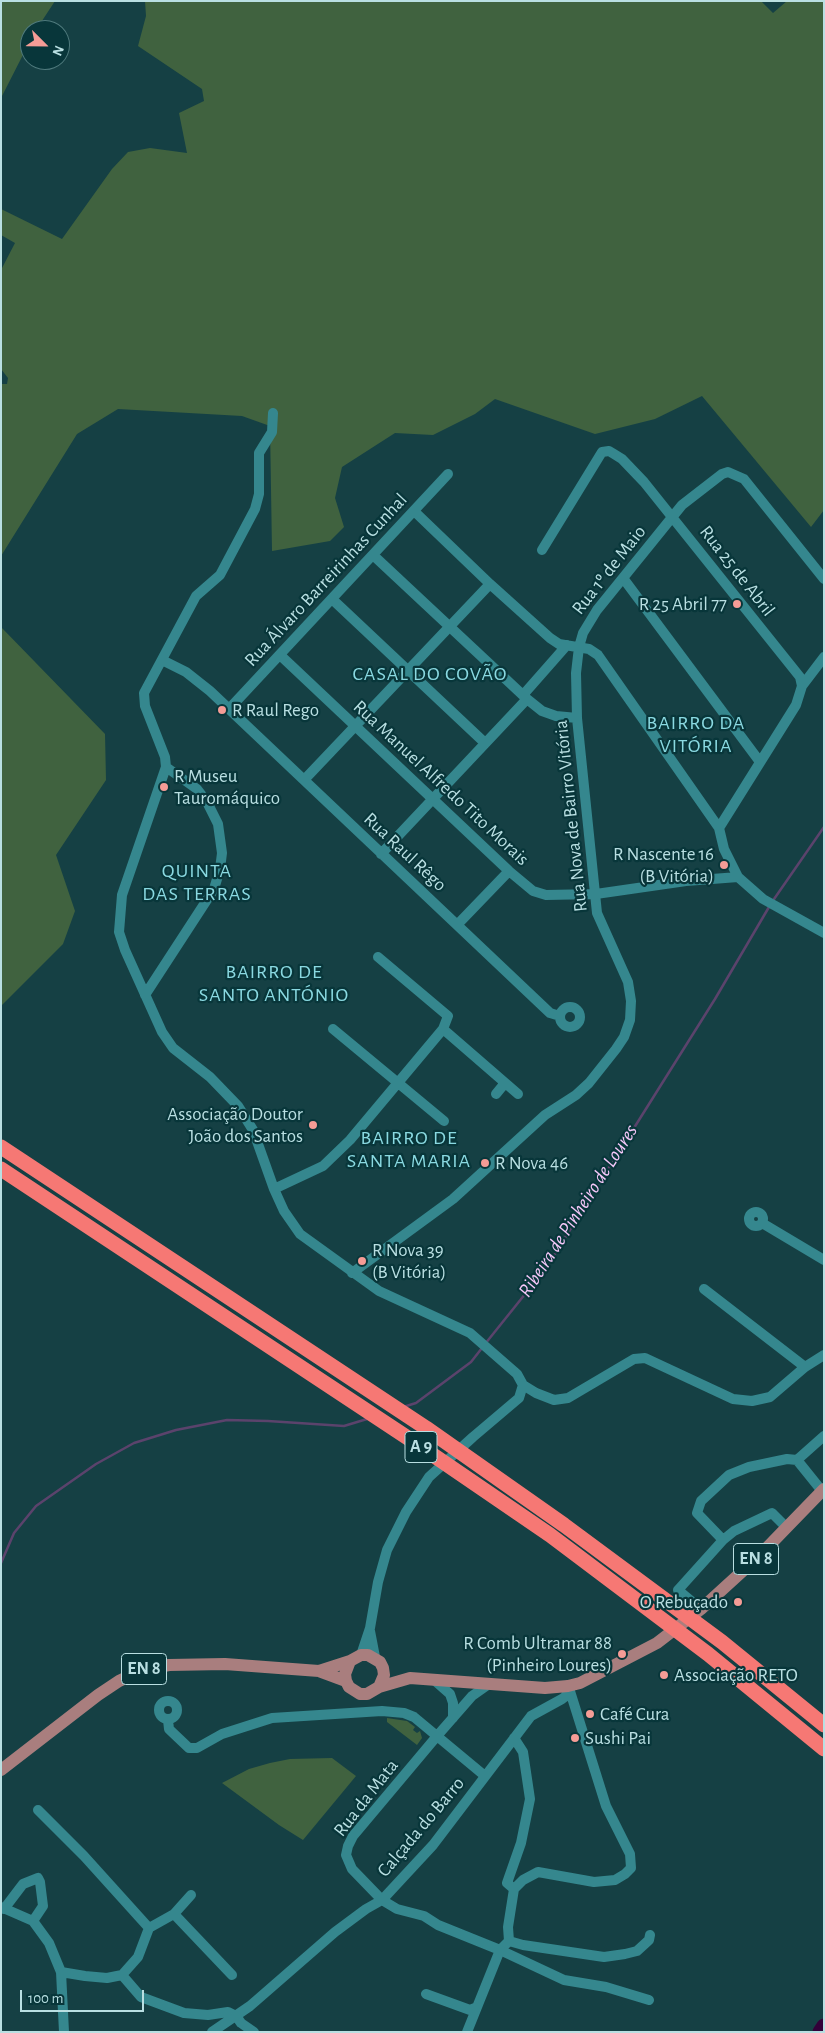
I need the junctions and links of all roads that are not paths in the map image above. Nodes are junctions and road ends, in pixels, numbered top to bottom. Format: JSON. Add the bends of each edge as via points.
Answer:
{"nodes":[{"id":1,"x":273,"y":413,"type":"dead end"},
{"id":2,"x":448,"y":474,"type":"dead end"},
{"id":3,"x":414,"y":511,"type":"junction"},
{"id":4,"x":672,"y":517,"type":"junction"},
{"id":5,"x":542,"y":550,"type":"dead end"},
{"id":6,"x":373,"y":555,"type":"junction"},
{"id":7,"x":623,"y":578,"type":"junction"},
{"id":8,"x":824,"y":579,"type":"edge"},
{"id":9,"x":490,"y":584,"type":"junction"},
{"id":10,"x":332,"y":599,"type":"junction"},
{"id":11,"x":450,"y":626,"type":"junction"},
{"id":12,"x":567,"y":645,"type":"junction"},
{"id":13,"x":579,"y":647,"type":"junction"},
{"id":14,"x":280,"y":655,"type":"junction"},
{"id":15,"x":824,"y":657,"type":"edge"},
{"id":16,"x":162,"y":660,"type":"junction"},
{"id":17,"x":408,"y":671,"type":"junction"},
{"id":18,"x":802,"y":686,"type":"junction"},
{"id":19,"x":525,"y":697,"type":"junction"},
{"id":20,"x":229,"y":709,"type":"junction"},
{"id":21,"x":577,"y":718,"type":"junction"},
{"id":22,"x":356,"y":725,"type":"junction"},
{"id":23,"x":484,"y":743,"type":"junction"},
{"id":24,"x":760,"y":762,"type":"junction"},
{"id":25,"x":166,"y":766,"type":"junction"},
{"id":26,"x":304,"y":780,"type":"junction"},
{"id":27,"x":432,"y":799,"type":"junction"},
{"id":28,"x":719,"y":828,"type":"junction"},
{"id":29,"x":381,"y":854,"type":"junction"},
{"id":30,"x":509,"y":871,"type":"junction"},
{"id":31,"x":738,"y":877,"type":"junction"},
{"id":32,"x":596,"y":894,"type":"junction"},
{"id":33,"x":456,"y":925,"type":"junction"},
{"id":34,"x":824,"y":933,"type":"edge"},
{"id":35,"x":378,"y":956,"type":"dead end"},
{"id":36,"x":145,"y":995,"type":"junction"},
{"id":37,"x":560,"y":1016,"type":"dead end"},
{"id":38,"x":333,"y":1029,"type":"dead end"},
{"id":39,"x":443,"y":1029,"type":"junction"},
{"id":40,"x":398,"y":1082,"type":"junction"},
{"id":41,"x":505,"y":1083,"type":"junction"},
{"id":42,"x":496,"y":1094,"type":"dead end"},
{"id":43,"x":518,"y":1094,"type":"dead end"},
{"id":44,"x":444,"y":1121,"type":"dead end"},
{"id":45,"x":1,"y":1147,"type":"edge"},
{"id":46,"x":1,"y":1169,"type":"edge"},
{"id":47,"x":274,"y":1189,"type":"junction"},
{"id":48,"x":762,"y":1223,"type":"dead end"},
{"id":49,"x":824,"y":1260,"type":"edge"},
{"id":50,"x":352,"y":1273,"type":"junction"},
{"id":51,"x":704,"y":1289,"type":"dead end"},
{"id":52,"x":824,"y":1355,"type":"edge"},
{"id":53,"x":805,"y":1367,"type":"junction"},
{"id":54,"x":523,"y":1385,"type":"junction"},
{"id":55,"x":824,"y":1436,"type":"edge"},
{"id":56,"x":797,"y":1460,"type":"junction"},
{"id":57,"x":823,"y":1490,"type":"edge"},
{"id":58,"x":786,"y":1527,"type":"junction"},
{"id":59,"x":723,"y":1540,"type":"junction"},
{"id":60,"x":701,"y":1609,"type":"junction"},
{"id":61,"x":370,"y":1628,"type":"junction"},
{"id":62,"x":362,"y":1655,"type":"junction"},
{"id":63,"x":375,"y":1657,"type":"junction"},
{"id":64,"x":350,"y":1661,"type":"junction"},
{"id":65,"x":383,"y":1668,"type":"junction"},
{"id":66,"x":319,"y":1671,"type":"junction"},
{"id":67,"x":410,"y":1678,"type":"junction"},
{"id":68,"x":433,"y":1679,"type":"junction"},
{"id":69,"x":346,"y":1680,"type":"junction"},
{"id":70,"x":459,"y":1681,"type":"junction"},
{"id":71,"x":489,"y":1684,"type":"junction"},
{"id":72,"x":568,"y":1686,"type":"junction"},
{"id":73,"x":379,"y":1687,"type":"junction"},
{"id":74,"x":462,"y":1708,"type":"junction"},
{"id":75,"x":453,"y":1718,"type":"junction"},
{"id":76,"x":168,"y":1720,"type":"dead end"},
{"id":77,"x":824,"y":1725,"type":"edge"},
{"id":78,"x":437,"y":1736,"type":"junction"},
{"id":79,"x":514,"y":1738,"type":"junction"},
{"id":80,"x":824,"y":1749,"type":"edge"},
{"id":81,"x":1,"y":1770,"type":"edge"},
{"id":82,"x":485,"y":1776,"type":"junction"},
{"id":83,"x":38,"y":1810,"type":"dead end"},
{"id":84,"x":514,"y":1888,"type":"junction"},
{"id":85,"x":191,"y":1895,"type":"dead end"},
{"id":86,"x":382,"y":1900,"type":"junction"},
{"id":87,"x":3,"y":1908,"type":"edge"},
{"id":88,"x":174,"y":1914,"type":"junction"},
{"id":89,"x":33,"y":1921,"type":"junction"},
{"id":90,"x":149,"y":1928,"type":"junction"},
{"id":91,"x":650,"y":1935,"type":"dead end"},
{"id":92,"x":509,"y":1941,"type":"junction"},
{"id":93,"x":500,"y":1950,"type":"junction"},
{"id":94,"x":61,"y":1972,"type":"junction"},
{"id":95,"x":122,"y":1975,"type":"junction"},
{"id":96,"x":232,"y":1975,"type":"dead end"},
{"id":97,"x":426,"y":1994,"type":"dead end"},
{"id":98,"x":650,"y":2000,"type":"dead end"},
{"id":99,"x":476,"y":2008,"type":"junction"},
{"id":100,"x":236,"y":2016,"type":"junction"},
{"id":101,"x":64,"y":2032,"type":"edge"},
{"id":102,"x":212,"y":2032,"type":"edge"},
{"id":103,"x":254,"y":2032,"type":"edge"},
{"id":104,"x":467,"y":2032,"type":"edge"}],
"edges":[{"from":1,"to":16,"type":"street","via":[[272,432],[260,453],[259,494],[255,509],[220,575],[196,596]]},
{"from":2,"to":3,"type":"street","name":"Rua Álvaro Barreirinhas Cunhal"},
{"from":3,"to":6,"type":"street","name":"Rua Álvaro Barreirinhas Cunhal"},
{"from":3,"to":9,"type":"street"},
{"from":4,"to":5,"type":"street","name":"Rua 25 de Abril","via":[[622,459],[609,451],[602,452]]},
{"from":4,"to":7,"type":"street","name":"Rua 1º de Maio"},
{"from":4,"to":8,"type":"street","name":"Rua 1º de Maio","via":[[682,505],[722,474],[739,475]]},
{"from":4,"to":18,"type":"street","name":"Rua 25 de Abril","via":[[800,677]]},
{"from":6,"to":10,"type":"street","name":"Rua Álvaro Barreirinhas Cunhal"},
{"from":6,"to":11,"type":"street"},
{"from":7,"to":13,"type":"street","name":"Rua 1º de Maio","via":[[590,622]]},
{"from":7,"to":24,"type":"street"},
{"from":9,"to":11,"type":"street"},
{"from":9,"to":12,"type":"street","via":[[550,638]]},
{"from":10,"to":14,"type":"street","name":"Rua Álvaro Barreirinhas Cunhal"},
{"from":10,"to":17,"type":"street"},
{"from":11,"to":17,"type":"street"},
{"from":11,"to":19,"type":"street"},
{"from":12,"to":13,"type":"street"},
{"from":12,"to":19,"type":"street"},
{"from":13,"to":21,"type":"street","name":"Rua Nova de Bairro Vitória"},
{"from":13,"to":28,"type":"street","via":[[589,648],[598,655]]},
{"from":14,"to":20,"type":"street","name":"Rua Álvaro Barreirinhas Cunhal"},
{"from":14,"to":22,"type":"street","name":"Rua Manuel Alfredo Tito Morais"},
{"from":15,"to":18,"type":"street"},
{"from":16,"to":20,"type":"street","name":"Rua Raul Rêgo","via":[[186,672]]},
{"from":16,"to":25,"type":"street","via":[[144,693],[145,706]]},
{"from":17,"to":22,"type":"street"},
{"from":17,"to":23,"type":"street"},
{"from":18,"to":24,"type":"street","via":[[796,705]]},
{"from":19,"to":21,"type":"street","via":[[542,711]]},
{"from":19,"to":23,"type":"street"},
{"from":20,"to":26,"type":"street","name":"Rua Raul Rêgo"},
{"from":21,"to":32,"type":"street","name":"Rua Nova de Bairro Vitória"},
{"from":22,"to":26,"type":"street"},
{"from":22,"to":27,"type":"street","name":"Rua Manuel Alfredo Tito Morais"},
{"from":23,"to":27,"type":"street"},
{"from":24,"to":28,"type":"street"},
{"from":25,"to":36,"type":"street","via":[[122,895],[119,918],[119,932],[125,950]]},
{"from":25,"to":36,"type":"street","via":[[197,788],[207,802],[218,824],[222,854],[214,889]]},
{"from":26,"to":29,"type":"street","name":"Rua Raul Rêgo"},
{"from":27,"to":29,"type":"street"},
{"from":27,"to":30,"type":"street","name":"Rua Manuel Alfredo Tito Morais"},
{"from":28,"to":31,"type":"street","via":[[724,849]]},
{"from":29,"to":33,"type":"street","name":"Rua Raul Rêgo"},
{"from":30,"to":32,"type":"street","name":"Rua Manuel Alfredo Tito Morais","via":[[526,886],[546,895]]},
{"from":30,"to":33,"type":"street"},
{"from":31,"to":32,"type":"street","name":"Rua Manuel Alfredo Tito Morais"},
{"from":31,"to":34,"type":"street","via":[[762,899]]},
{"from":32,"to":50,"type":"street","name":"Rua Nova de Bairro Vitória","via":[[597,913],[628,982],[630,1020],[624,1037],[576,1095],[545,1115],[453,1199]]},
{"from":33,"to":37,"type":"street","name":"Rua Raul Rêgo","via":[[550,1014]]},
{"from":35,"to":39,"type":"street","via":[[448,1016]]},
{"from":36,"to":47,"type":"street","via":[[173,1048],[210,1077],[238,1106],[253,1130]]},
{"from":38,"to":40,"type":"street"},
{"from":39,"to":40,"type":"street"},
{"from":39,"to":41,"type":"street"},
{"from":40,"to":44,"type":"street"},
{"from":40,"to":47,"type":"street","via":[[350,1140],[323,1166]]},
{"from":41,"to":42,"type":"street"},
{"from":41,"to":43,"type":"street"},
{"from":45,"to":77,"type":"highway","number":"A 9","via":[[426,1428],[556,1519],[722,1642]]},
{"from":46,"to":80,"type":"highway","number":"A 9","via":[[550,1535],[708,1654]]},
{"from":47,"to":50,"type":"street","via":[[300,1234]]},
{"from":48,"to":49,"type":"street"},
{"from":50,"to":54,"type":"street","via":[[379,1291],[476,1338],[516,1374]]},
{"from":51,"to":53,"type":"street"},
{"from":52,"to":53,"type":"street"},
{"from":53,"to":54,"type":"street","via":[[770,1397],[752,1401],[733,1399],[645,1358],[634,1359],[568,1398],[554,1400]]},
{"from":54,"to":61,"type":"street","via":[[520,1398],[429,1478],[406,1512],[387,1550]]},
{"from":55,"to":56,"type":"street"},
{"from":56,"to":57,"type":"street"},
{"from":56,"to":59,"type":"street","via":[[749,1467],[729,1476],[701,1501],[697,1514]]},
{"from":57,"to":58,"type":"main road","number":"EN 8"},
{"from":58,"to":59,"type":"street","via":[[772,1513],[734,1531]]},
{"from":58,"to":60,"type":"main road","number":"EN 8"},
{"from":59,"to":60,"type":"street","via":[[678,1590]]},
{"from":60,"to":72,"type":"main road","number":"EN 8","via":[[650,1647],[596,1676]]},
{"from":61,"to":62,"type":"street"},
{"from":61,"to":63,"type":"street"},
{"from":62,"to":63,"type":"main road"},
{"from":62,"to":64,"type":"main road","number":"EN 8"},
{"from":63,"to":65,"type":"main road"},
{"from":64,"to":66,"type":"main road","number":"EN 8"},
{"from":64,"to":69,"type":"main road"},
{"from":65,"to":67,"type":"main road","number":"EN 8"},
{"from":65,"to":73,"type":"main road"},
{"from":66,"to":69,"type":"main road","number":"EN 8"},
{"from":66,"to":81,"type":"main road","number":"EN 8","via":[[216,1664],[170,1665],[142,1670],[98,1694]]},
{"from":67,"to":68,"type":"main road","number":"EN 8"},
{"from":67,"to":73,"type":"main road","number":"EN 8"},
{"from":68,"to":70,"type":"main road","number":"EN 8"},
{"from":68,"to":75,"type":"street","via":[[450,1694]]},
{"from":69,"to":73,"type":"main road","number":"EN 8","via":[[349,1687],[360,1694],[374,1692]]},
{"from":70,"to":71,"type":"main road","number":"EN 8"},
{"from":70,"to":74,"type":"street","via":[[465,1692]]},
{"from":71,"to":72,"type":"main road","number":"EN 8","via":[[545,1688]]},
{"from":71,"to":74,"type":"street","name":"Rua da Mata"},
{"from":72,"to":79,"type":"street","name":"Calçada do Barro","via":[[566,1696],[531,1716]]},
{"from":72,"to":84,"type":"street","via":[[606,1806],[630,1854],[631,1868],[615,1880],[594,1882],[538,1872]]},
{"from":74,"to":75,"type":"street","name":"Rua da Mata"},
{"from":75,"to":78,"type":"street","name":"Rua da Mata"},
{"from":76,"to":78,"type":"street","via":[[169,1729],[189,1748],[197,1748],[222,1734],[272,1718],[382,1711],[404,1712]]},
{"from":78,"to":82,"type":"street"},
{"from":78,"to":86,"type":"street","name":"Rua da Mata","via":[[348,1846],[346,1855],[352,1869]]},
{"from":79,"to":82,"type":"street","name":"Calçada do Barro"},
{"from":79,"to":84,"type":"street","via":[[523,1752],[530,1799],[521,1843],[507,1883]]},
{"from":82,"to":86,"type":"street","name":"Calçada do Barro","via":[[433,1845]]},
{"from":83,"to":90,"type":"street"},
{"from":84,"to":92,"type":"street"},
{"from":85,"to":88,"type":"street"},
{"from":86,"to":93,"type":"street","name":"Rua da Mata"},
{"from":86,"to":100,"type":"street","name":"Calçada do Barro","via":[[335,1932]]},
{"from":87,"to":89,"type":"street"},
{"from":87,"to":89,"type":"street","via":[[23,1884],[38,1878],[43,1906]]},
{"from":88,"to":90,"type":"street"},
{"from":88,"to":96,"type":"street"},
{"from":89,"to":94,"type":"street","via":[[49,1943]]},
{"from":90,"to":95,"type":"street","via":[[138,1958]]},
{"from":91,"to":92,"type":"street","via":[[637,1951],[604,1957]]},
{"from":92,"to":93,"type":"street"},
{"from":93,"to":98,"type":"street","name":"Rua da Mata","via":[[564,1980]]},
{"from":93,"to":99,"type":"street"},
{"from":94,"to":95,"type":"street","via":[[107,1978]]},
{"from":94,"to":101,"type":"street"},
{"from":95,"to":100,"type":"street","via":[[141,1997],[184,2013],[208,2015],[228,2012]]},
{"from":97,"to":99,"type":"street","via":[[470,2010]]},
{"from":99,"to":104,"type":"street"},
{"from":100,"to":102,"type":"street","name":"Calçada do Barro"},
{"from":100,"to":103,"type":"street"}]}
